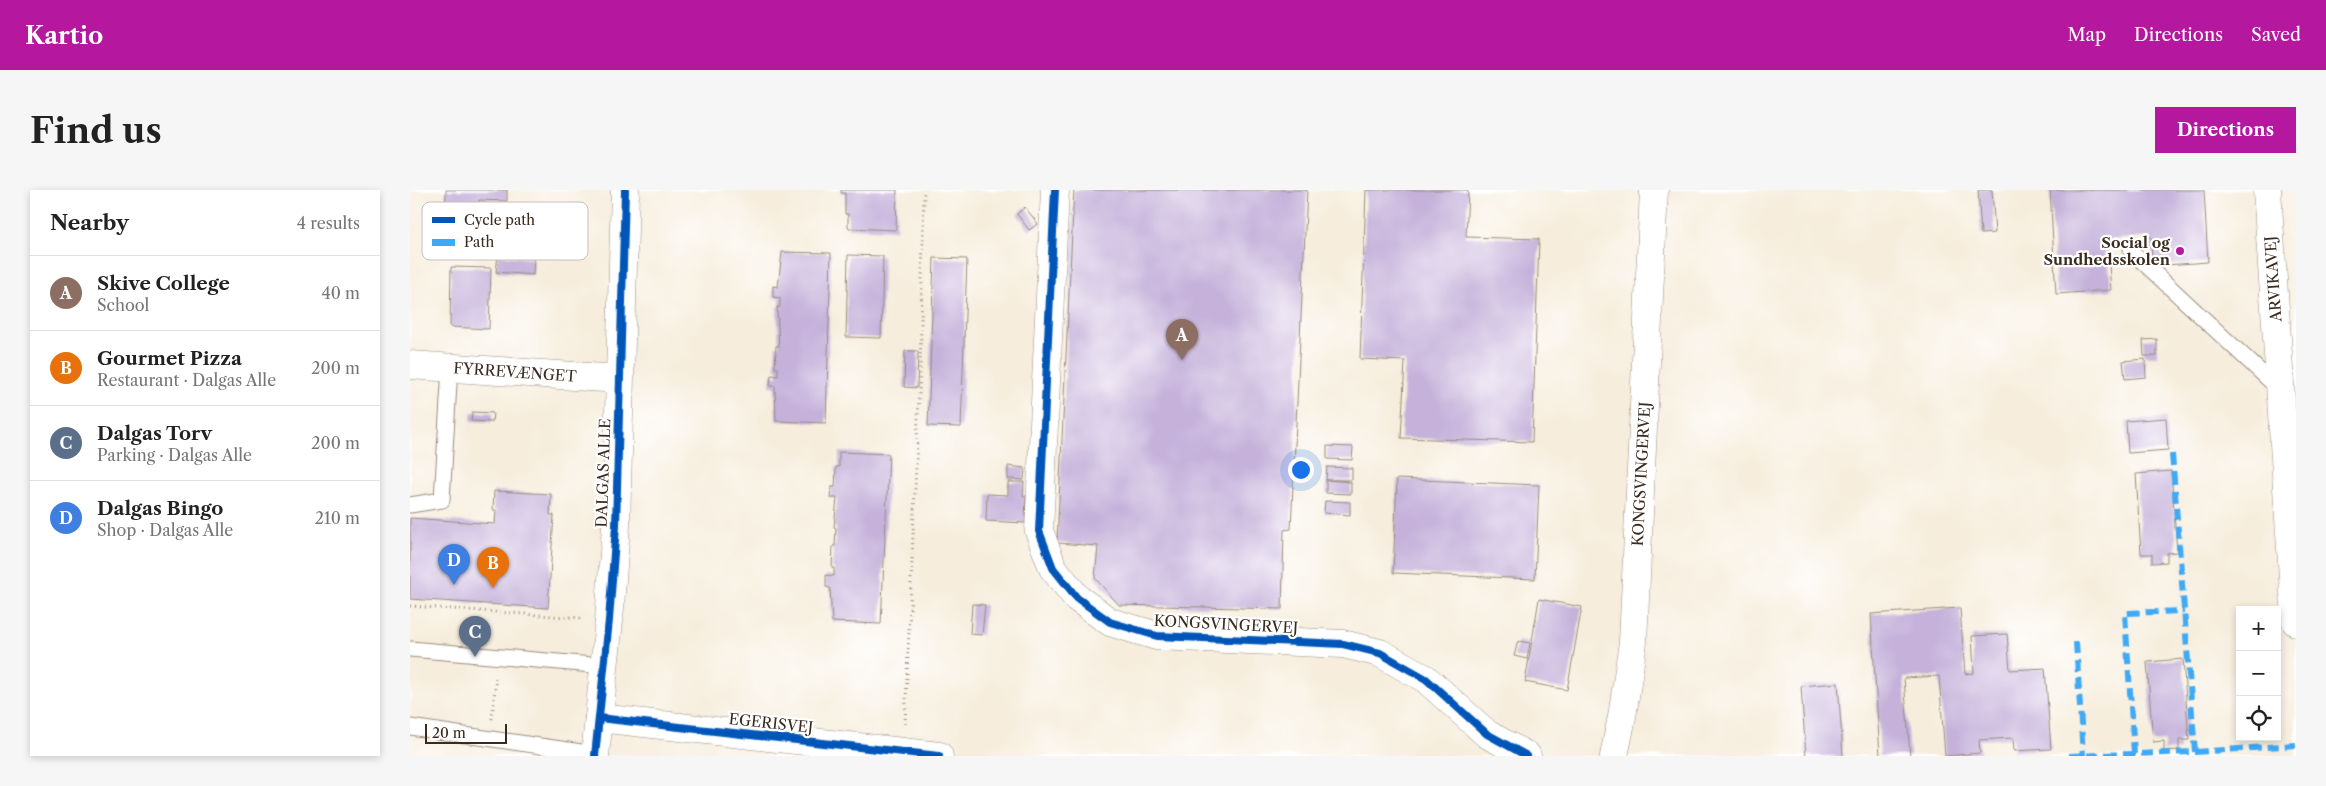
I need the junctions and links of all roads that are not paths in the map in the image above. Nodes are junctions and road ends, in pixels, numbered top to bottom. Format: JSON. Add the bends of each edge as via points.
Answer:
{"nodes":[{"id":1,"x":625,"y":190,"type":"edge"},
{"id":2,"x":1055,"y":190,"type":"edge"},
{"id":3,"x":1648,"y":190,"type":"edge"},
{"id":4,"x":1654,"y":190,"type":"edge"},
{"id":5,"x":2267,"y":190,"type":"edge"},
{"id":6,"x":2131,"y":251,"type":"dead end"},
{"id":7,"x":410,"y":366,"type":"edge"},
{"id":8,"x":450,"y":367,"type":"junction"},
{"id":9,"x":619,"y":379,"type":"junction"},
{"id":10,"x":2281,"y":391,"type":"junction"},
{"id":11,"x":410,"y":505,"type":"edge"},
{"id":12,"x":2295,"y":578,"type":"edge"},
{"id":13,"x":2296,"y":622,"type":"edge"},
{"id":14,"x":410,"y":649,"type":"edge"},
{"id":15,"x":604,"y":666,"type":"junction"},
{"id":16,"x":599,"y":718,"type":"junction"},
{"id":17,"x":410,"y":727,"type":"edge"},
{"id":18,"x":595,"y":755,"type":"edge"},
{"id":19,"x":939,"y":756,"type":"edge"},
{"id":20,"x":1527,"y":756,"type":"edge"},
{"id":21,"x":1614,"y":756,"type":"edge"}],
"edges":[{"from":1,"to":9,"type":"street","name":"DALGAS ALLE"},
{"from":2,"to":20,"type":"street","name":"KONGSVINGERVEJ","via":[[1039,531],[1053,568],[1077,598],[1110,622],[1156,636],[1343,644],[1380,653],[1426,679],[1487,734]]},
{"from":3,"to":4,"type":"lane"},
{"from":4,"to":21,"type":"street","name":"KONGSVINGERVEJ","via":[[1633,642]]},
{"from":5,"to":10,"type":"street","name":"ARVIKAVEJ"},
{"from":6,"to":10,"type":"lane"},
{"from":7,"to":8,"type":"street","name":"FYRREVÆNGET"},
{"from":8,"to":9,"type":"street","name":"FYRREVÆNGET"},
{"from":8,"to":11,"type":"lane","via":[[442,500]]},
{"from":9,"to":15,"type":"street","name":"DALGAS ALLE","via":[[616,526]]},
{"from":10,"to":12,"type":"street","name":"ARVIKAVEJ"},
{"from":12,"to":13,"type":"street","name":"ARVIKAVEJ"},
{"from":14,"to":15,"type":"lane"},
{"from":15,"to":16,"type":"street","name":"DALGAS ALLE"},
{"from":16,"to":18,"type":"street","name":"DALGAS ALLE"},
{"from":16,"to":19,"type":"street","name":"EGERISVEJ"},
{"from":17,"to":18,"type":"lane"}]}
